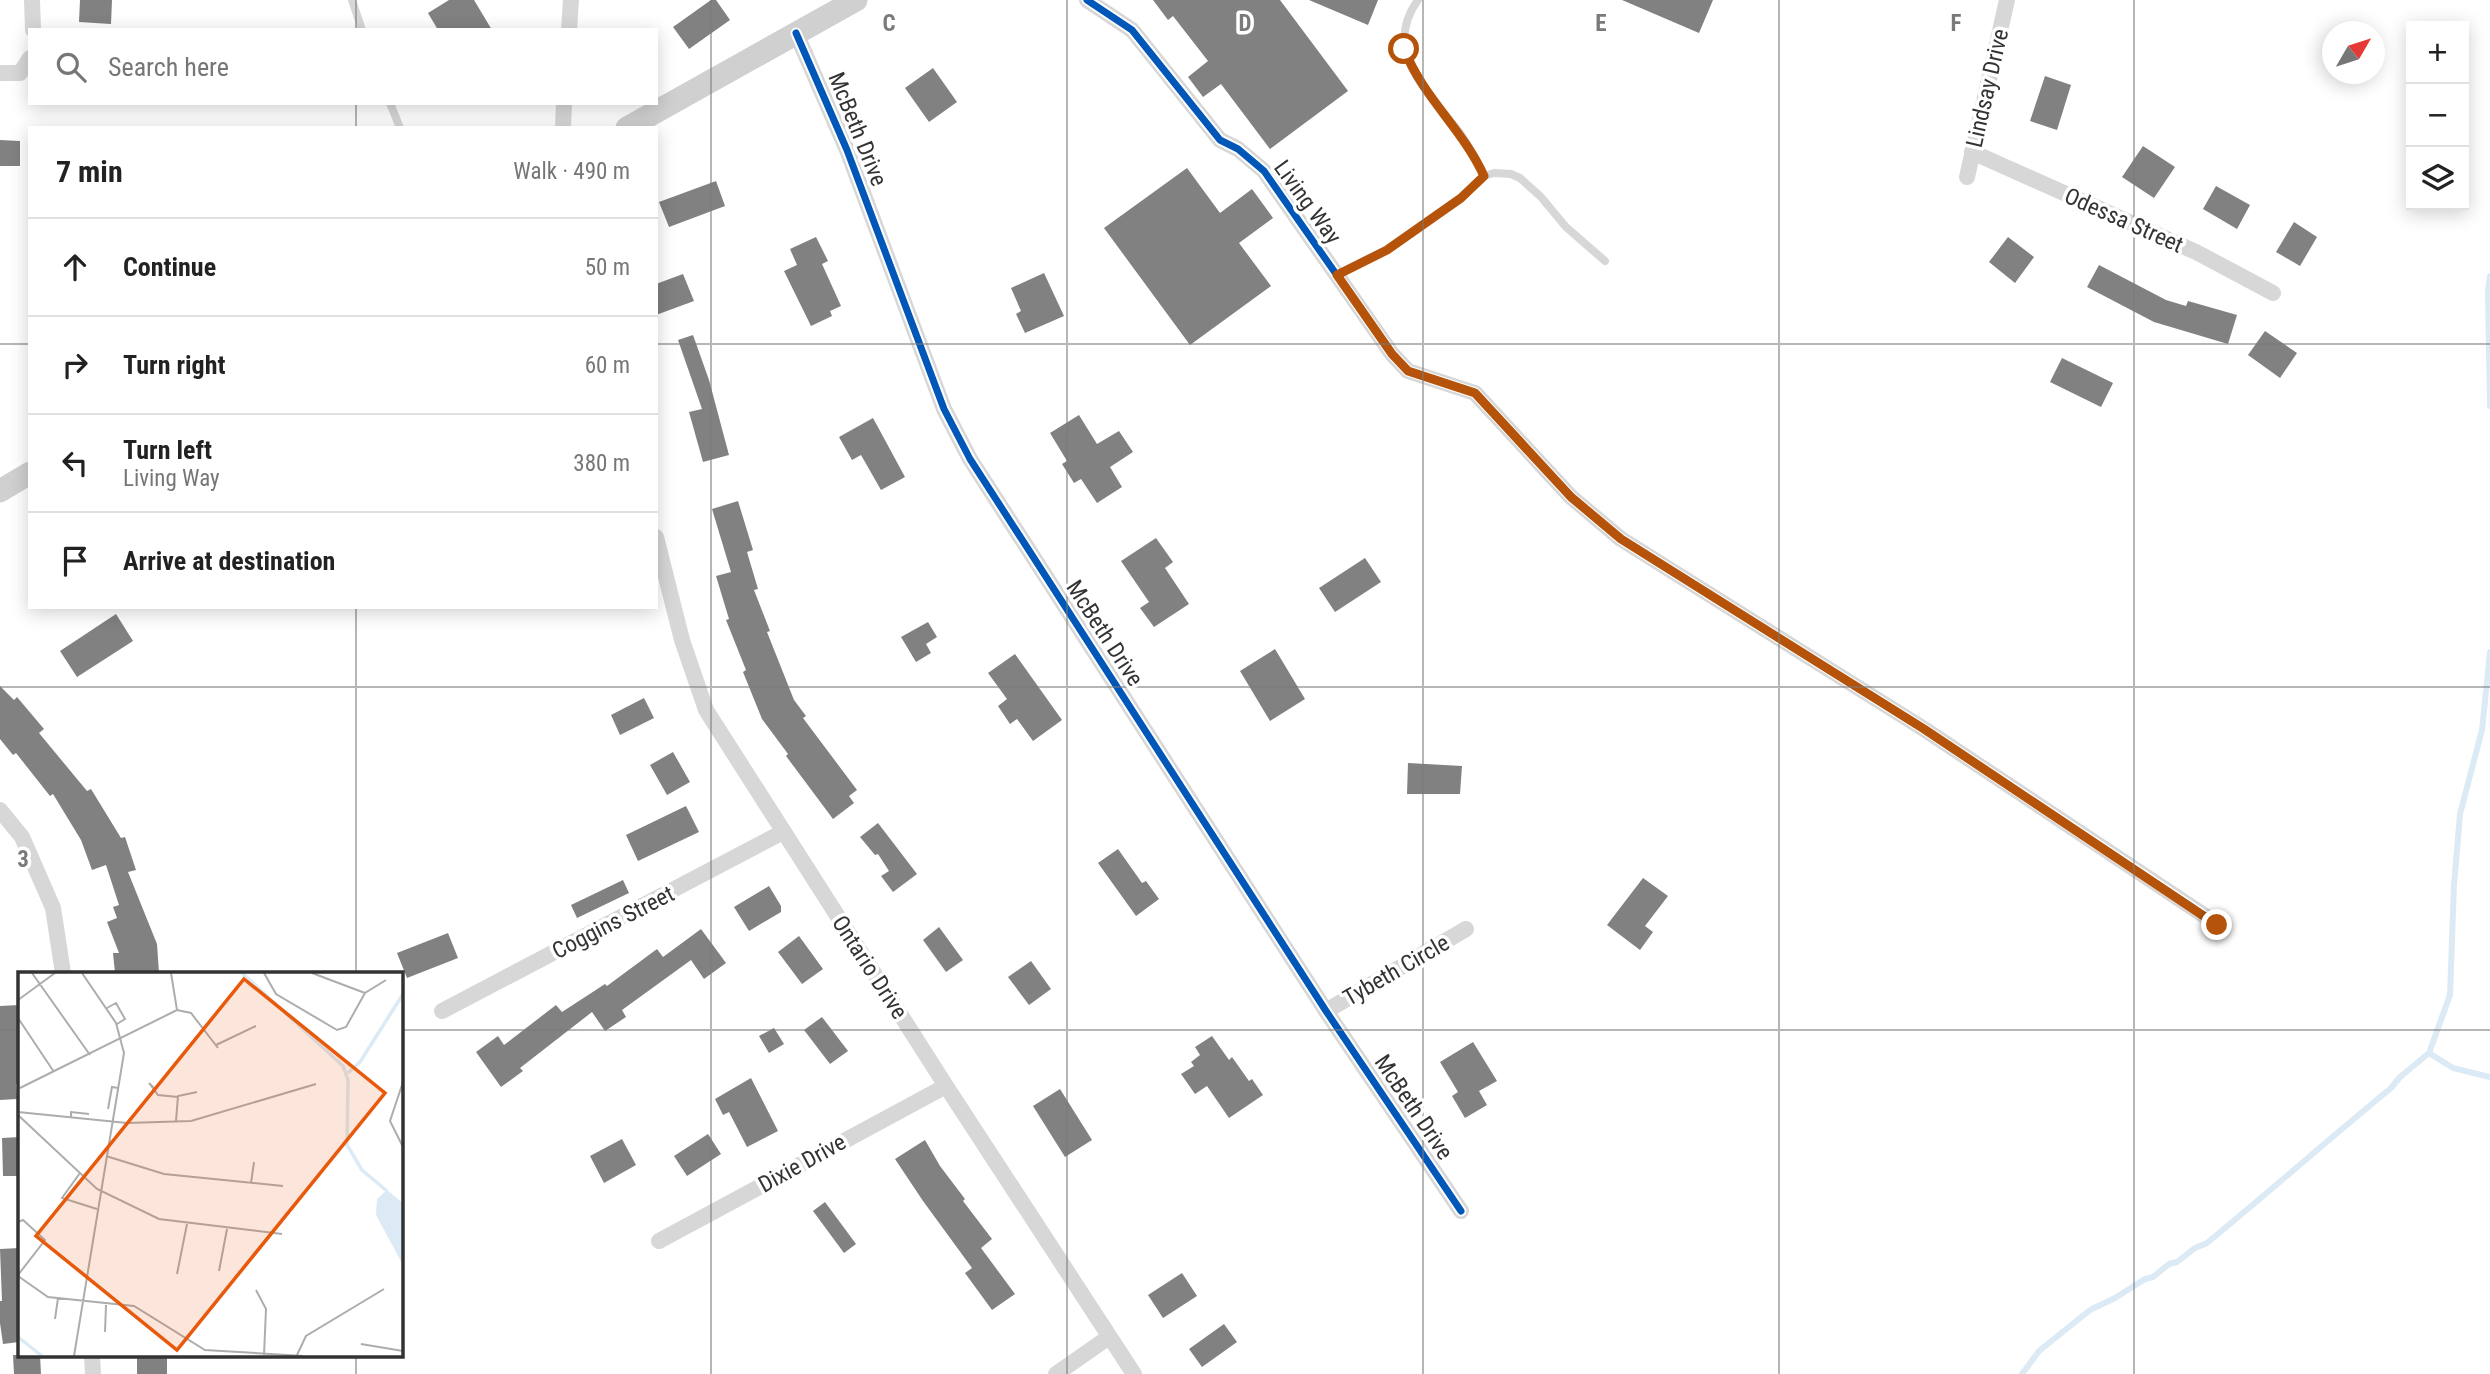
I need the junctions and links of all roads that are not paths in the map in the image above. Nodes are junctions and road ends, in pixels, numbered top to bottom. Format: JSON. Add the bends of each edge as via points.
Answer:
{"nodes":[{"id":1,"x":32,"y":0,"type":"edge"},
{"id":2,"x":352,"y":0,"type":"edge"},
{"id":3,"x":571,"y":0,"type":"edge"},
{"id":4,"x":856,"y":0,"type":"edge"},
{"id":5,"x":1087,"y":0,"type":"edge"},
{"id":6,"x":1418,"y":0,"type":"edge"},
{"id":7,"x":2007,"y":0,"type":"edge"},
{"id":8,"x":33,"y":28,"type":"edge"},
{"id":9,"x":361,"y":28,"type":"edge"},
{"id":10,"x":569,"y":28,"type":"edge"},
{"id":11,"x":796,"y":33,"type":"junction"},
{"id":12,"x":28,"y":61,"type":"edge"},
{"id":13,"x":0,"y":73,"type":"edge"},
{"id":14,"x":391,"y":105,"type":"edge"},
{"id":15,"x":564,"y":105,"type":"edge"},
{"id":16,"x":399,"y":126,"type":"edge"},
{"id":17,"x":563,"y":126,"type":"edge"},
{"id":18,"x":631,"y":126,"type":"edge"},
{"id":19,"x":1972,"y":152,"type":"junction"},
{"id":20,"x":1484,"y":176,"type":"junction"},
{"id":21,"x":1967,"y":177,"type":"dead end"},
{"id":22,"x":1605,"y":261,"type":"dead end"},
{"id":23,"x":1337,"y":275,"type":"junction"},
{"id":24,"x":2273,"y":293,"type":"dead end"},
{"id":25,"x":28,"y":474,"type":"edge"},
{"id":26,"x":0,"y":491,"type":"edge"},
{"id":27,"x":658,"y":545,"type":"edge"},
{"id":28,"x":0,"y":810,"type":"edge"},
{"id":29,"x":783,"y":832,"type":"junction"},
{"id":30,"x":2217,"y":925,"type":"dead end"},
{"id":31,"x":1466,"y":929,"type":"dead end"},
{"id":32,"x":63,"y":972,"type":"edge"},
{"id":33,"x":442,"y":1011,"type":"dead end"},
{"id":34,"x":1326,"y":1012,"type":"junction"},
{"id":35,"x":946,"y":1086,"type":"junction"},
{"id":36,"x":1461,"y":1211,"type":"dead end"},
{"id":37,"x":659,"y":1241,"type":"dead end"},
{"id":38,"x":1109,"y":1337,"type":"junction"},
{"id":39,"x":92,"y":1356,"type":"edge"},
{"id":40,"x":93,"y":1374,"type":"edge"},
{"id":41,"x":1056,"y":1374,"type":"edge"},
{"id":42,"x":1134,"y":1374,"type":"edge"}],
"edges":[{"from":1,"to":8,"type":"street"},
{"from":2,"to":9,"type":"lane"},
{"from":3,"to":10,"type":"street"},
{"from":4,"to":11,"type":"street"},
{"from":5,"to":23,"type":"street","name":"Living Way","via":[[1132,30],[1220,140],[1264,171]]},
{"from":6,"to":20,"type":"lane","via":[[1408,19],[1404,49],[1413,72],[1473,152]]},
{"from":7,"to":19,"type":"street","name":"Lindsay Drive"},
{"from":11,"to":18,"type":"street"},
{"from":11,"to":34,"type":"street","name":"McBeth Drive","via":[[847,150],[944,409],[970,459]]},
{"from":12,"to":13,"type":"street","via":[[20,72]]},
{"from":14,"to":16,"type":"lane"},
{"from":15,"to":17,"type":"street"},
{"from":19,"to":21,"type":"street","name":"Lindsay Drive"},
{"from":19,"to":24,"type":"street","name":"Odessa Street","via":[[2196,252]]},
{"from":20,"to":22,"type":"lane","via":[[1504,173],[1520,178],[1566,228]]},
{"from":20,"to":23,"type":"lane","via":[[1461,198],[1387,250]]},
{"from":23,"to":30,"type":"street","name":"Living Way","via":[[1408,371],[1475,393],[1571,497],[1621,539],[1924,729]]},
{"from":25,"to":26,"type":"street"},
{"from":27,"to":29,"type":"street","name":"Ontario Drive","via":[[682,640],[706,710]]},
{"from":28,"to":32,"type":"street","via":[[22,837],[53,908]]},
{"from":29,"to":33,"type":"street","name":"Coggins Street"},
{"from":29,"to":35,"type":"street","name":"Ontario Drive"},
{"from":31,"to":34,"type":"street","name":"Tybeth Circle"},
{"from":34,"to":36,"type":"street","name":"McBeth Drive"},
{"from":35,"to":37,"type":"street","name":"Dixie Drive"},
{"from":35,"to":38,"type":"street","name":"Ontario Drive"},
{"from":38,"to":41,"type":"street"},
{"from":38,"to":42,"type":"street","name":"Ontario Drive"},
{"from":39,"to":40,"type":"street"}]}
